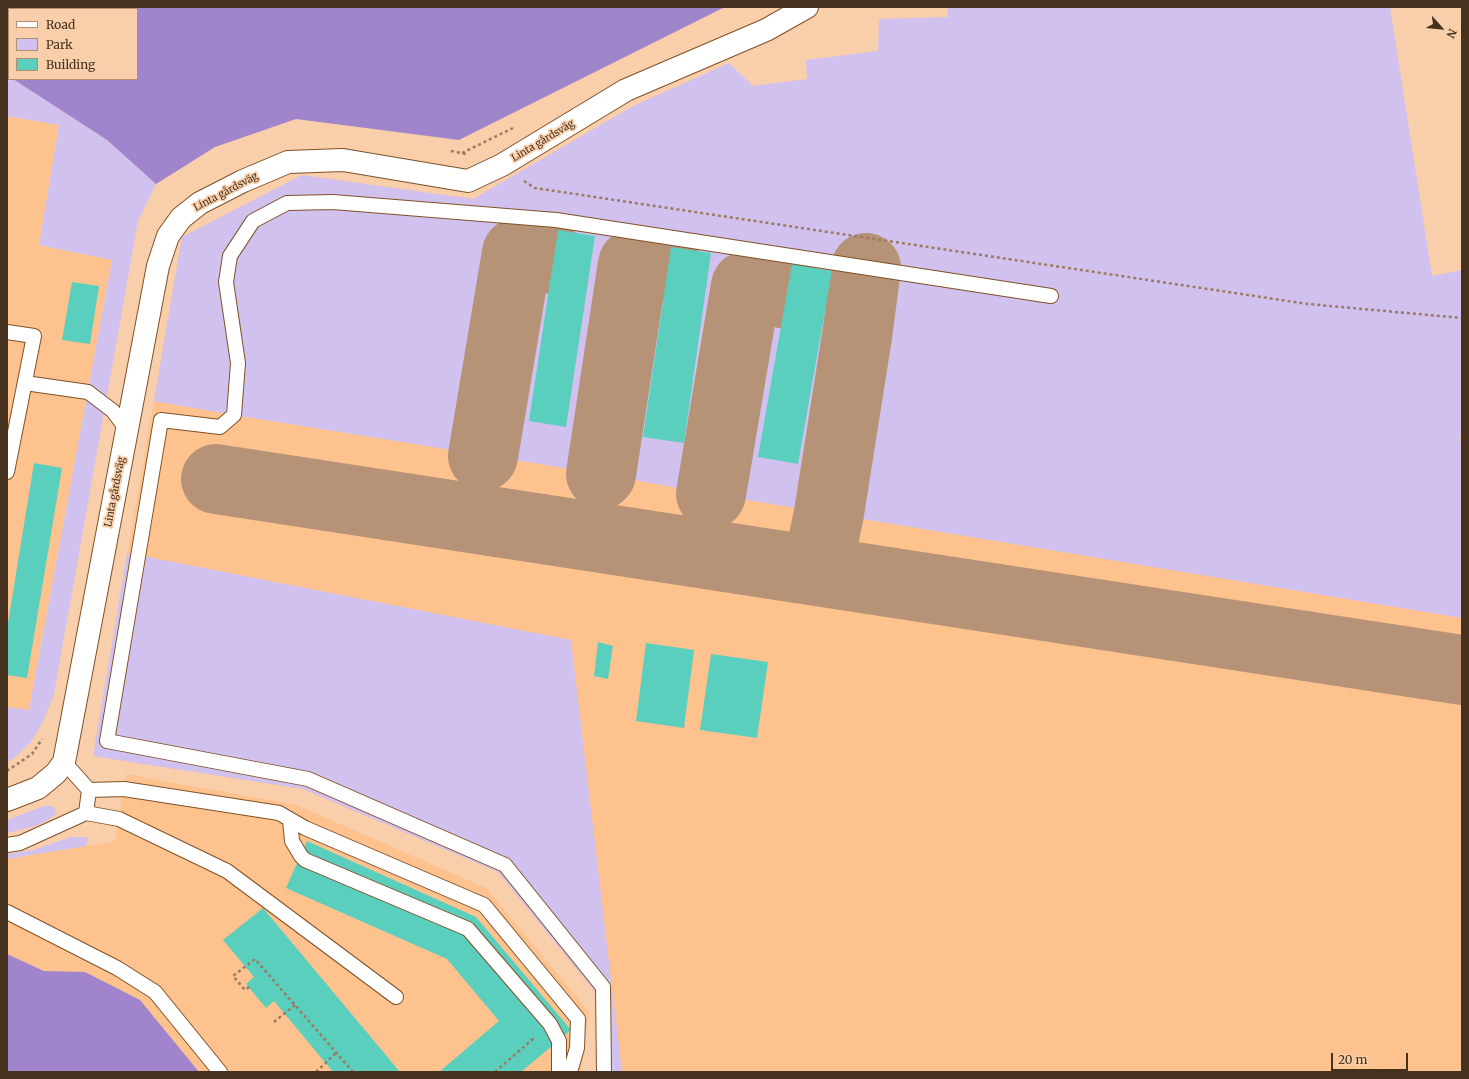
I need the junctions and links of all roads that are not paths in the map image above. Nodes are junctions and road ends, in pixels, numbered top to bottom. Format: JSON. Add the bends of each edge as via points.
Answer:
{"nodes":[{"id":1,"x":807,"y":7,"type":"edge"},
{"id":2,"x":1051,"y":296,"type":"dead end"},
{"id":3,"x":7,"y":332,"type":"edge"},
{"id":4,"x":25,"y":383,"type":"junction"},
{"id":5,"x":127,"y":430,"type":"junction"},
{"id":6,"x":7,"y":472,"type":"edge"},
{"id":7,"x":64,"y":762,"type":"junction"},
{"id":8,"x":88,"y":790,"type":"junction"},
{"id":9,"x":7,"y":800,"type":"edge"},
{"id":10,"x":86,"y":813,"type":"junction"},
{"id":11,"x":290,"y":820,"type":"junction"},
{"id":12,"x":7,"y":845,"type":"edge"},
{"id":13,"x":7,"y":912,"type":"edge"},
{"id":14,"x":396,"y":997,"type":"dead end"},
{"id":15,"x":220,"y":1072,"type":"edge"},
{"id":16,"x":559,"y":1072,"type":"edge"},
{"id":17,"x":570,"y":1072,"type":"edge"},
{"id":18,"x":604,"y":1072,"type":"edge"}],
"edges":[{"from":1,"to":5,"type":"street","name":"Linta gårdsväg","via":[[766,30],[626,90],[502,165],[468,181],[343,160],[288,162],[200,203],[181,218],[168,236],[158,266]]},
{"from":2,"to":18,"type":"lane","via":[[556,220],[333,202],[287,203],[253,221],[230,256],[226,282],[238,363],[234,415],[220,427],[161,420],[107,741],[308,779],[505,865],[603,987]]},
{"from":3,"to":4,"type":"lane","via":[[34,336]]},
{"from":4,"to":5,"type":"lane","via":[[88,392],[113,411]]},
{"from":4,"to":6,"type":"lane"},
{"from":5,"to":7,"type":"street","name":"Linta gårdsväg"},
{"from":7,"to":8,"type":"lane"},
{"from":7,"to":9,"type":"street","name":"Linta gårdsväg","via":[[56,773],[38,788]]},
{"from":8,"to":10,"type":"lane"},
{"from":8,"to":11,"type":"lane","via":[[124,789],[278,813]]},
{"from":10,"to":12,"type":"lane","via":[[20,843]]},
{"from":10,"to":14,"type":"lane","via":[[119,820],[227,871]]},
{"from":11,"to":16,"type":"lane","via":[[292,841],[305,860],[468,929],[550,1024],[559,1041]]},
{"from":11,"to":17,"type":"lane","via":[[484,905],[578,1019],[577,1048]]},
{"from":13,"to":15,"type":"lane","via":[[117,968],[155,992]]}]}
